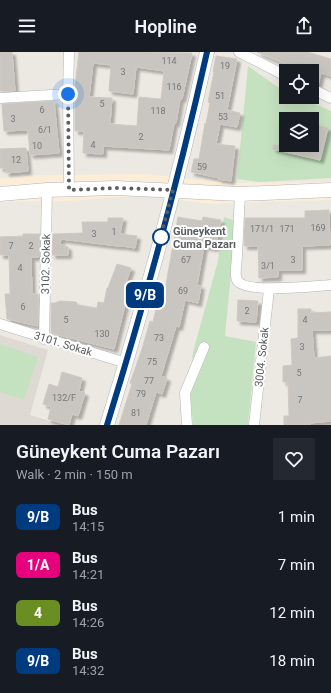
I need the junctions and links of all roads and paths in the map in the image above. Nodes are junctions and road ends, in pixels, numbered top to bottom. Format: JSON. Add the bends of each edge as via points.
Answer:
{"nodes":[{"id":1,"x":69,"y":52,"type":"edge"},
{"id":2,"x":207,"y":52,"type":"edge"},
{"id":3,"x":239,"y":52,"type":"edge"},
{"id":4,"x":250,"y":55,"type":"edge"},
{"id":5,"x":279,"y":72,"type":"edge"},
{"id":6,"x":319,"y":92,"type":"edge"},
{"id":7,"x":68,"y":94,"type":"junction"},
{"id":8,"x":0,"y":98,"type":"edge"},
{"id":9,"x":331,"y":98,"type":"edge"},
{"id":10,"x":47,"y":190,"type":"junction"},
{"id":11,"x":69,"y":190,"type":"junction"},
{"id":12,"x":173,"y":190,"type":"junction"},
{"id":13,"x":331,"y":190,"type":"edge"},
{"id":14,"x":0,"y":194,"type":"edge"},
{"id":15,"x":240,"y":194,"type":"junction"},
{"id":16,"x":331,"y":285,"type":"edge"},
{"id":17,"x":269,"y":289,"type":"junction"},
{"id":18,"x":0,"y":324,"type":"edge"},
{"id":19,"x":44,"y":339,"type":"junction"},
{"id":20,"x":204,"y":347,"type":"dead end"},
{"id":21,"x":126,"y":362,"type":"junction"},
{"id":22,"x":107,"y":425,"type":"edge"},
{"id":23,"x":187,"y":425,"type":"edge"},
{"id":24,"x":254,"y":425,"type":"edge"}],
"edges":[{"from":1,"to":7,"type":"street"},
{"from":2,"to":12,"type":"main road"},
{"from":3,"to":4,"type":"street"},
{"from":4,"to":5,"type":"street"},
{"from":6,"to":9,"type":"street"},
{"from":7,"to":8,"type":"street"},
{"from":7,"to":11,"type":"street"},
{"from":10,"to":11,"type":"main road"},
{"from":10,"to":14,"type":"main road"},
{"from":10,"to":19,"type":"street","name":"3102. Sokak"},
{"from":11,"to":12,"type":"main road"},
{"from":12,"to":15,"type":"main road"},
{"from":12,"to":21,"type":"main road"},
{"from":13,"to":15,"type":"main road"},
{"from":15,"to":17,"type":"street","via":[[237,280],[247,286]]},
{"from":16,"to":17,"type":"street"},
{"from":17,"to":24,"type":"street","name":"3004. Sokak"},
{"from":18,"to":19,"type":"street","name":"3101. Sokak"},
{"from":19,"to":21,"type":"street","name":"3101. Sokak"},
{"from":20,"to":23,"type":"street","via":[[185,393]]},
{"from":21,"to":22,"type":"main road"}]}
